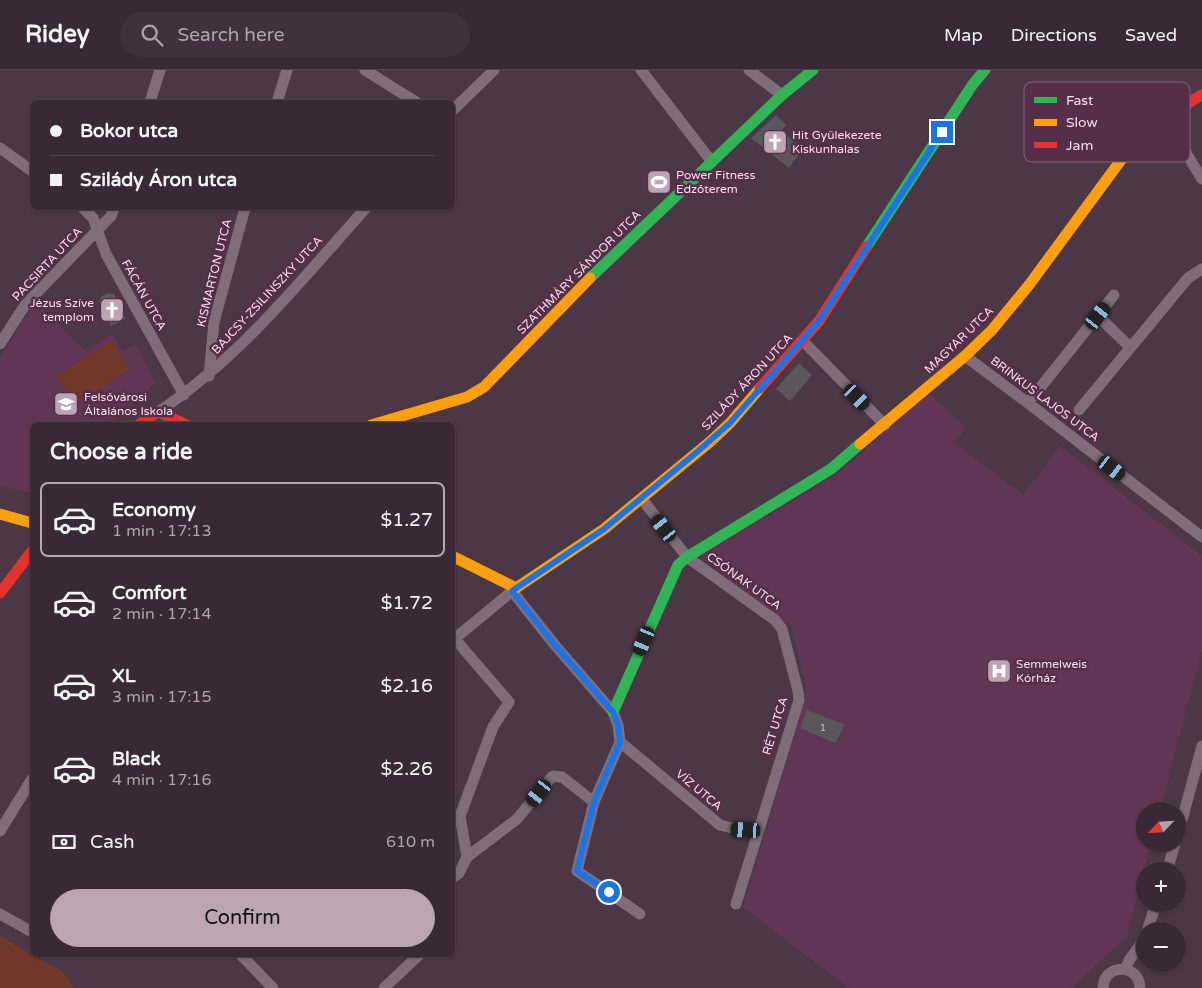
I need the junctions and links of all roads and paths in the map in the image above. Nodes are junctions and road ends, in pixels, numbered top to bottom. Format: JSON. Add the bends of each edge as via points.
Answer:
{"nodes":[{"id":1,"x":160,"y":70,"type":"edge"},
{"id":2,"x":287,"y":70,"type":"edge"},
{"id":3,"x":366,"y":70,"type":"edge"},
{"id":4,"x":494,"y":70,"type":"edge"},
{"id":5,"x":641,"y":70,"type":"edge"},
{"id":6,"x":749,"y":70,"type":"edge"},
{"id":7,"x":813,"y":70,"type":"edge"},
{"id":8,"x":982,"y":71,"type":"edge"},
{"id":9,"x":782,"y":95,"type":"junction"},
{"id":10,"x":1202,"y":95,"type":"edge"},
{"id":11,"x":151,"y":100,"type":"edge"},
{"id":12,"x":278,"y":100,"type":"edge"},
{"id":13,"x":413,"y":100,"type":"edge"},
{"id":14,"x":1190,"y":102,"type":"edge"},
{"id":15,"x":455,"y":109,"type":"edge"},
{"id":16,"x":0,"y":148,"type":"edge"},
{"id":17,"x":1190,"y":160,"type":"edge"},
{"id":18,"x":712,"y":162,"type":"junction"},
{"id":19,"x":1119,"y":162,"type":"edge"},
{"id":20,"x":30,"y":170,"type":"edge"},
{"id":21,"x":1202,"y":179,"type":"edge"},
{"id":22,"x":85,"y":210,"type":"edge"},
{"id":23,"x":113,"y":210,"type":"edge"},
{"id":24,"x":244,"y":210,"type":"edge"},
{"id":25,"x":364,"y":210,"type":"edge"},
{"id":26,"x":98,"y":229,"type":"junction"},
{"id":27,"x":1202,"y":269,"type":"edge"},
{"id":28,"x":1114,"y":295,"type":"dead end"},
{"id":29,"x":1098,"y":316,"type":"junction"},
{"id":30,"x":803,"y":341,"type":"junction"},
{"id":31,"x":0,"y":344,"type":"edge"},
{"id":32,"x":1130,"y":347,"type":"junction"},
{"id":33,"x":965,"y":356,"type":"junction"},
{"id":34,"x":208,"y":376,"type":"junction"},
{"id":35,"x":184,"y":395,"type":"junction"},
{"id":36,"x":1028,"y":403,"type":"junction"},
{"id":37,"x":1079,"y":410,"type":"dead end"},
{"id":38,"x":158,"y":412,"type":"junction"},
{"id":39,"x":143,"y":422,"type":"edge"},
{"id":40,"x":180,"y":422,"type":"edge"},
{"id":41,"x":381,"y":422,"type":"edge"},
{"id":42,"x":884,"y":425,"type":"junction"},
{"id":43,"x":642,"y":499,"type":"junction"},
{"id":44,"x":0,"y":514,"type":"edge"},
{"id":45,"x":30,"y":522,"type":"edge"},
{"id":46,"x":1202,"y":537,"type":"edge"},
{"id":47,"x":30,"y":554,"type":"edge"},
{"id":48,"x":687,"y":556,"type":"junction"},
{"id":49,"x":455,"y":558,"type":"edge"},
{"id":50,"x":514,"y":590,"type":"junction"},
{"id":51,"x":0,"y":593,"type":"edge"},
{"id":52,"x":782,"y":629,"type":"joint"},
{"id":53,"x":455,"y":639,"type":"edge"},
{"id":54,"x":455,"y":641,"type":"edge"},
{"id":55,"x":613,"y":712,"type":"junction"},
{"id":56,"x":620,"y":742,"type":"junction"},
{"id":57,"x":1202,"y":746,"type":"edge"},
{"id":58,"x":30,"y":782,"type":"edge"},
{"id":59,"x":594,"y":802,"type":"junction"},
{"id":60,"x":1186,"y":805,"type":"edge"},
{"id":61,"x":757,"y":830,"type":"junction"},
{"id":62,"x":0,"y":832,"type":"edge"},
{"id":63,"x":467,"y":857,"type":"junction"},
{"id":64,"x":455,"y":876,"type":"edge"},
{"id":65,"x":736,"y":904,"type":"dead end"},
{"id":66,"x":0,"y":914,"type":"edge"},
{"id":67,"x":640,"y":914,"type":"dead end"},
{"id":68,"x":30,"y":931,"type":"edge"},
{"id":69,"x":1136,"y":951,"type":"edge"},
{"id":70,"x":243,"y":957,"type":"edge"},
{"id":71,"x":417,"y":957,"type":"edge"},
{"id":72,"x":1125,"y":969,"type":"junction"},
{"id":73,"x":273,"y":988,"type":"edge"},
{"id":74,"x":384,"y":988,"type":"edge"},
{"id":75,"x":1104,"y":988,"type":"edge"},
{"id":76,"x":1140,"y":988,"type":"edge"}],
"edges":[{"from":1,"to":11,"type":"street"},
{"from":2,"to":12,"type":"street"},
{"from":3,"to":13,"type":"street"},
{"from":4,"to":15,"type":"street"},
{"from":5,"to":18,"type":"street"},
{"from":6,"to":9,"type":"street"},
{"from":7,"to":9,"type":"street","name":"SZATHMÁRY SÁNDOR UTCA"},
{"from":8,"to":30,"type":"street","name":"SZILÁDY ÁRON UTCA"},
{"from":9,"to":18,"type":"street","name":"SZATHMÁRY SÁNDOR UTCA"},
{"from":10,"to":14,"type":"street","name":"MAGYAR UTCA"},
{"from":16,"to":20,"type":"street"},
{"from":17,"to":21,"type":"street"},
{"from":18,"to":41,"type":"street","name":"SZATHMÁRY SÁNDOR UTCA","via":[[602,267],[484,387],[466,397]]},
{"from":19,"to":33,"type":"street","name":"MAGYAR UTCA","via":[[1029,285],[992,330]]},
{"from":22,"to":26,"type":"street","name":"FÁCÁN UTCA"},
{"from":23,"to":26,"type":"street","name":"PACSIRTA UTCA"},
{"from":24,"to":34,"type":"street","name":"KISMARTON UTCA","via":[[214,322]]},
{"from":25,"to":34,"type":"street","name":"BAJCSY-ZSILINSZKY UTCA","via":[[255,331]]},
{"from":26,"to":31,"type":"street","name":"PACSIRTA UTCA","via":[[25,305]]},
{"from":26,"to":35,"type":"street","name":"FÁCÁN UTCA","via":[[106,254]]},
{"from":27,"to":32,"type":"street","via":[[1188,278]]},
{"from":28,"to":29,"type":"street"},
{"from":29,"to":32,"type":"street"},
{"from":29,"to":36,"type":"street"},
{"from":30,"to":42,"type":"street"},
{"from":30,"to":43,"type":"street","name":"SZILÁDY ÁRON UTCA","via":[[730,423]]},
{"from":32,"to":37,"type":"street"},
{"from":33,"to":36,"type":"street","name":"BRINKUS LAJOS UTCA"},
{"from":33,"to":42,"type":"street","name":"MAGYAR UTCA"},
{"from":34,"to":35,"type":"street","name":"BAJCSY-ZSILINSZKY UTCA"},
{"from":35,"to":38,"type":"street","name":"BAJCSY-ZSILINSZKY UTCA"},
{"from":36,"to":46,"type":"street","name":"BRINKUS LAJOS UTCA"},
{"from":38,"to":39,"type":"street"},
{"from":38,"to":40,"type":"street"},
{"from":42,"to":48,"type":"street","name":"MAGYAR UTCA","via":[[832,469]]},
{"from":43,"to":48,"type":"street","name":"CSÓNAK UTCA"},
{"from":43,"to":50,"type":"street","name":"SZILÁDY ÁRON UTCA"},
{"from":44,"to":45,"type":"street"},
{"from":47,"to":51,"type":"street"},
{"from":48,"to":52,"type":"street","name":"CSÓNAK UTCA","via":[[775,620]]},
{"from":48,"to":55,"type":"street","via":[[675,570]]},
{"from":49,"to":50,"type":"street"},
{"from":50,"to":53,"type":"street","name":"SZILÁDY ÁRON UTCA"},
{"from":50,"to":55,"type":"street","via":[[554,644]]},
{"from":52,"to":61,"type":"street","name":"RÉT UTCA","via":[[799,700]]},
{"from":54,"to":63,"type":"street","via":[[509,702],[493,727],[460,816]]},
{"from":55,"to":56,"type":"street"},
{"from":56,"to":59,"type":"street"},
{"from":56,"to":61,"type":"street","name":"VÍZ UTCA","via":[[720,825]]},
{"from":57,"to":60,"type":"street"},
{"from":58,"to":62,"type":"street"},
{"from":59,"to":63,"type":"street","via":[[562,777],[553,776],[516,819]]},
{"from":59,"to":67,"type":"street","via":[[577,871]]},
{"from":61,"to":65,"type":"street"},
{"from":63,"to":64,"type":"street"},
{"from":66,"to":68,"type":"street"},
{"from":69,"to":72,"type":"street"},
{"from":70,"to":73,"type":"street"},
{"from":71,"to":74,"type":"street"},
{"from":72,"to":75,"type":"street","via":[[1109,973]]},
{"from":72,"to":76,"type":"street","via":[[1135,974]]}]}
